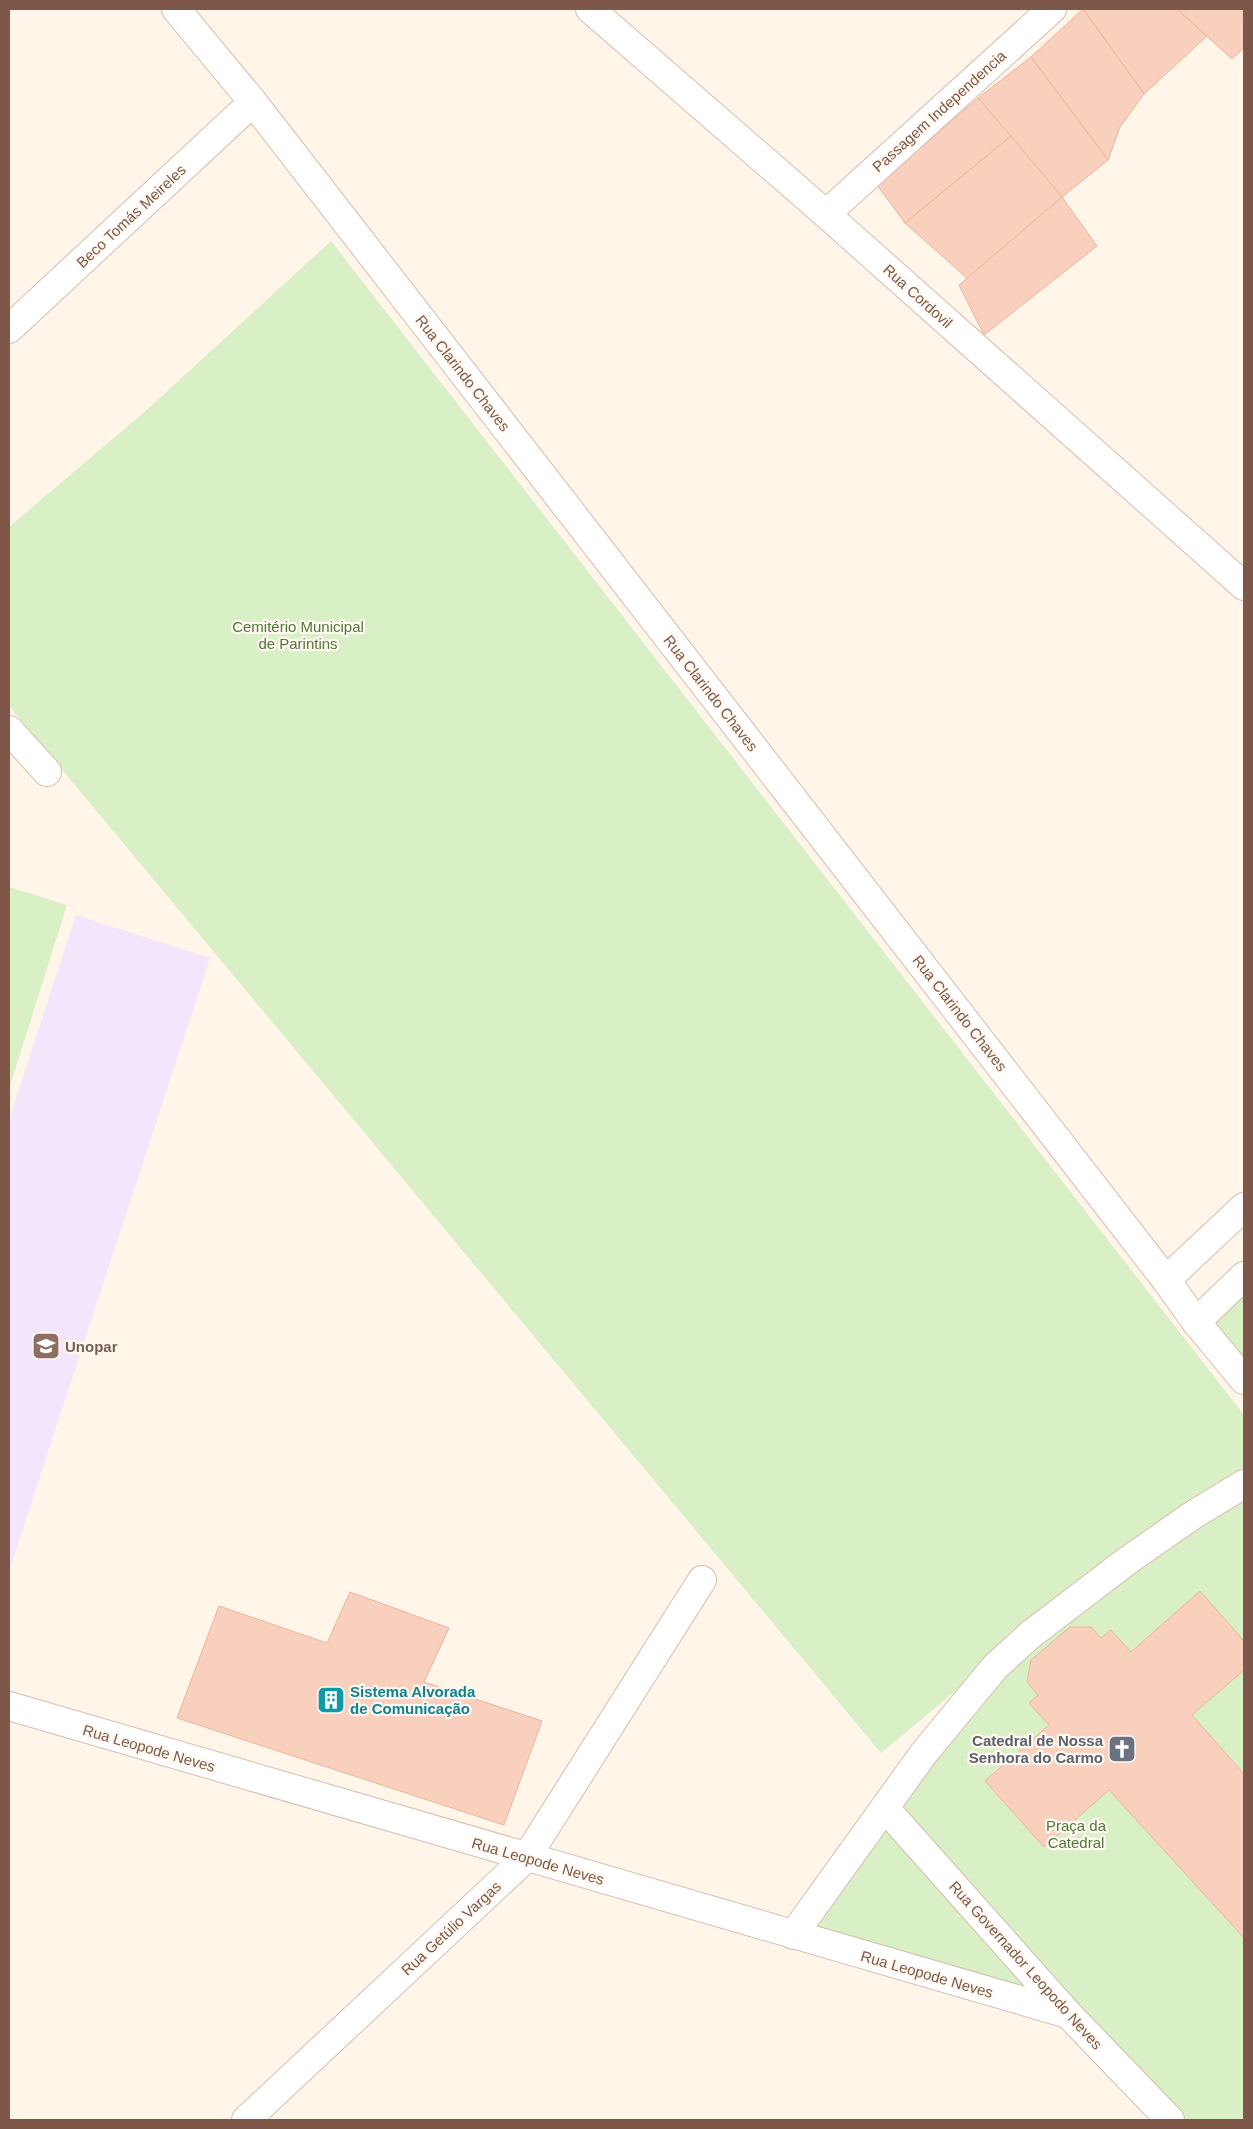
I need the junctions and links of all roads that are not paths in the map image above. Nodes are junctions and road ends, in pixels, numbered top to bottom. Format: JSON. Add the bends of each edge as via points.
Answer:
{"nodes":[{"id":1,"x":176,"y":9,"type":"edge"},
{"id":2,"x":590,"y":9,"type":"edge"},
{"id":3,"x":1052,"y":9,"type":"edge"},
{"id":4,"x":253,"y":102,"type":"junction"},
{"id":5,"x":826,"y":214,"type":"junction"},
{"id":6,"x":9,"y":329,"type":"edge"},
{"id":7,"x":1244,"y":586,"type":"edge"},
{"id":8,"x":9,"y":730,"type":"edge"},
{"id":9,"x":48,"y":772,"type":"dead end"},
{"id":10,"x":1244,"y":1207,"type":"edge"},
{"id":11,"x":1244,"y":1276,"type":"edge"},
{"id":12,"x":1166,"y":1280,"type":"junction"},
{"id":13,"x":1196,"y":1322,"type":"junction"},
{"id":14,"x":1244,"y":1380,"type":"edge"},
{"id":15,"x":1244,"y":1484,"type":"edge"},
{"id":16,"x":702,"y":1580,"type":"dead end"},
{"id":17,"x":9,"y":1706,"type":"edge"},
{"id":18,"x":884,"y":1808,"type":"junction"},
{"id":19,"x":526,"y":1858,"type":"junction"},
{"id":20,"x":793,"y":1935,"type":"junction"},
{"id":21,"x":1068,"y":2014,"type":"junction"},
{"id":22,"x":246,"y":2120,"type":"edge"},
{"id":23,"x":1170,"y":2120,"type":"edge"}],
"edges":[{"from":1,"to":4,"type":"street","name":"Rua Clarindo Chaves"},
{"from":2,"to":5,"type":"street","name":"Rua Cordovil"},
{"from":3,"to":5,"type":"street","name":"Passagem Independencia"},
{"from":4,"to":6,"type":"street","name":"Beco Tomás Meireles"},
{"from":4,"to":12,"type":"street","name":"Rua Clarindo Chaves"},
{"from":5,"to":7,"type":"street","name":"Rua Cordovil"},
{"from":8,"to":9,"type":"street"},
{"from":10,"to":12,"type":"street"},
{"from":11,"to":13,"type":"street"},
{"from":12,"to":13,"type":"street","name":"Rua Clarindo Chaves"},
{"from":13,"to":14,"type":"street","name":"Rua Clarindo Chaves"},
{"from":15,"to":18,"type":"street","via":[[1127,1561],[1030,1635],[995,1667],[961,1706]]},
{"from":16,"to":19,"type":"street","name":"Rua Getúlio Vargas"},
{"from":17,"to":19,"type":"street","name":"Rua Leopode Neves"},
{"from":18,"to":20,"type":"street"},
{"from":18,"to":21,"type":"street","name":"Rua Governador Leopodo Neves"},
{"from":19,"to":20,"type":"street","name":"Rua Leopode Neves"},
{"from":19,"to":22,"type":"street","name":"Rua Getúlio Vargas"},
{"from":20,"to":21,"type":"street","name":"Rua Leopode Neves"},
{"from":21,"to":23,"type":"street","name":"Rua Governador Leopodo Neves"}]}
